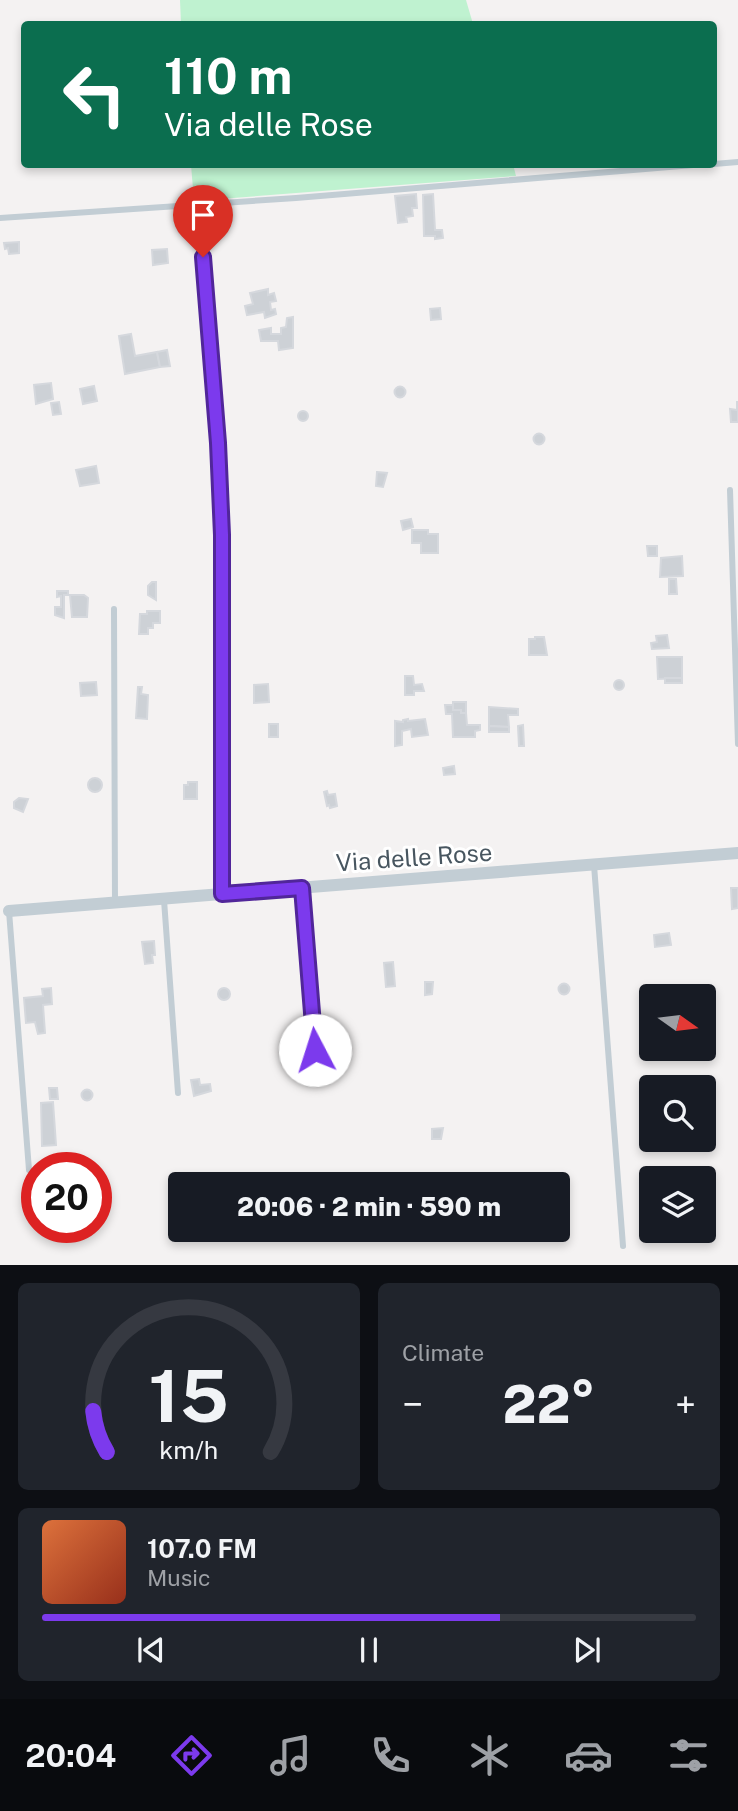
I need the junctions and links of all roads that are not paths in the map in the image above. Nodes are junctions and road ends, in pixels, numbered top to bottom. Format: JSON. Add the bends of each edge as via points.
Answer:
{"nodes":[{"id":1,"x":738,"y":162,"type":"edge"},
{"id":2,"x":717,"y":164,"type":"edge"},
{"id":3,"x":654,"y":168,"type":"edge"},
{"id":4,"x":199,"y":204,"type":"junction"},
{"id":5,"x":0,"y":218,"type":"edge"},
{"id":6,"x":730,"y":490,"type":"dead end"},
{"id":7,"x":114,"y":609,"type":"dead end"},
{"id":8,"x":738,"y":744,"type":"edge"},
{"id":9,"x":738,"y":853,"type":"edge"},
{"id":10,"x":594,"y":864,"type":"junction"},
{"id":11,"x":302,"y":888,"type":"junction"},
{"id":12,"x":222,"y":894,"type":"junction"},
{"id":13,"x":164,"y":898,"type":"junction"},
{"id":14,"x":115,"y":902,"type":"junction"},
{"id":15,"x":9,"y":911,"type":"joint"},
{"id":16,"x":315,"y":1050,"type":"dead end"},
{"id":17,"x":178,"y":1093,"type":"dead end"},
{"id":18,"x":28,"y":1152,"type":"edge"},
{"id":19,"x":623,"y":1246,"type":"dead end"}],
"edges":[{"from":1,"to":2,"type":"lane"},
{"from":3,"to":4,"type":"lane"},
{"from":4,"to":5,"type":"lane"},
{"from":4,"to":12,"type":"street","via":[[222,535]]},
{"from":6,"to":8,"type":"lane"},
{"from":7,"to":14,"type":"lane"},
{"from":9,"to":10,"type":"street","name":"Via delle Rose"},
{"from":10,"to":11,"type":"street","name":"Via delle Rose"},
{"from":10,"to":19,"type":"lane"},
{"from":11,"to":12,"type":"street","name":"Via delle Rose"},
{"from":11,"to":16,"type":"lane"},
{"from":12,"to":13,"type":"street","name":"Via delle Rose"},
{"from":13,"to":14,"type":"street","name":"Via delle Rose"},
{"from":13,"to":17,"type":"lane"},
{"from":14,"to":15,"type":"street","name":"Via delle Rose"},
{"from":15,"to":18,"type":"lane"}]}
